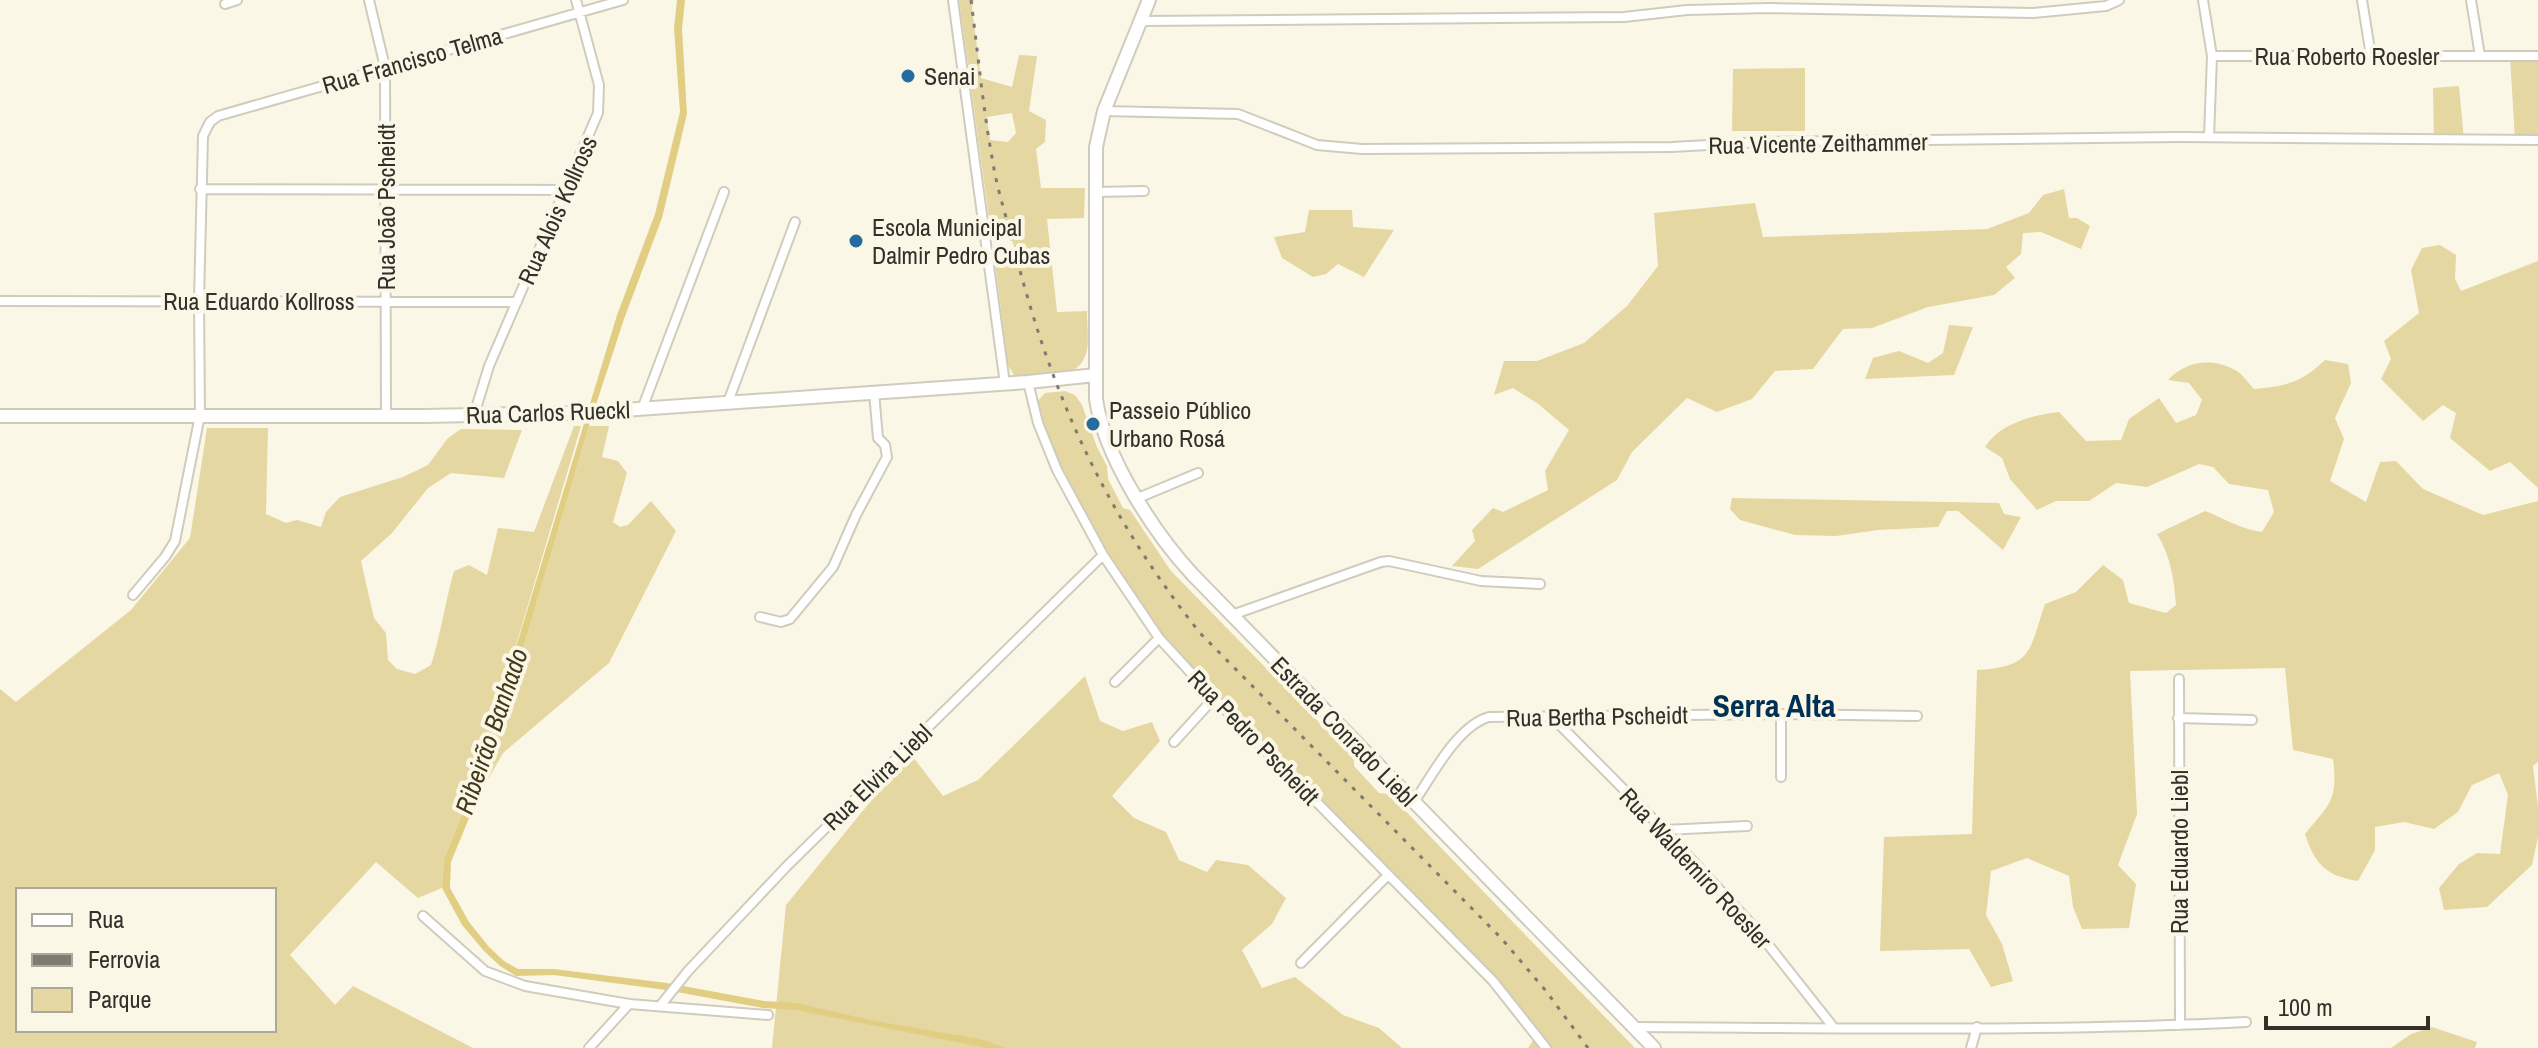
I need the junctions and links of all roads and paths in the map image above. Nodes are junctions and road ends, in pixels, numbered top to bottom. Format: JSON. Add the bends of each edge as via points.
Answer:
{"nodes":[{"id":1,"x":237,"y":0,"type":"edge"},
{"id":2,"x":369,"y":0,"type":"edge"},
{"id":3,"x":576,"y":0,"type":"edge"},
{"id":4,"x":623,"y":0,"type":"edge"},
{"id":5,"x":953,"y":0,"type":"edge"},
{"id":6,"x":1149,"y":0,"type":"edge"},
{"id":7,"x":2119,"y":0,"type":"edge"},
{"id":8,"x":2203,"y":0,"type":"edge"},
{"id":9,"x":2362,"y":0,"type":"edge"},
{"id":10,"x":2471,"y":0,"type":"edge"},
{"id":11,"x":225,"y":4,"type":"dead end"},
{"id":12,"x":1769,"y":4,"type":"edge"},
{"id":13,"x":580,"y":13,"type":"junction"},
{"id":14,"x":1140,"y":21,"type":"junction"},
{"id":15,"x":2212,"y":56,"type":"junction"},
{"id":16,"x":2371,"y":56,"type":"junction"},
{"id":17,"x":2480,"y":56,"type":"junction"},
{"id":18,"x":2538,"y":56,"type":"edge"},
{"id":19,"x":385,"y":67,"type":"junction"},
{"id":20,"x":1104,"y":111,"type":"junction"},
{"id":21,"x":2209,"y":137,"type":"junction"},
{"id":22,"x":2538,"y":140,"type":"edge"},
{"id":23,"x":200,"y":189,"type":"junction"},
{"id":24,"x":567,"y":190,"type":"junction"},
{"id":25,"x":387,"y":191,"type":"junction"},
{"id":26,"x":1144,"y":191,"type":"dead end"},
{"id":27,"x":724,"y":192,"type":"dead end"},
{"id":28,"x":1096,"y":192,"type":"junction"},
{"id":29,"x":795,"y":222,"type":"dead end"},
{"id":30,"x":199,"y":300,"type":"junction"},
{"id":31,"x":0,"y":301,"type":"edge"},
{"id":32,"x":386,"y":302,"type":"junction"},
{"id":33,"x":517,"y":302,"type":"junction"},
{"id":34,"x":1096,"y":375,"type":"junction"},
{"id":35,"x":1028,"y":382,"type":"junction"},
{"id":36,"x":1005,"y":384,"type":"junction"},
{"id":37,"x":874,"y":392,"type":"junction"},
{"id":38,"x":728,"y":402,"type":"junction"},
{"id":39,"x":642,"y":409,"type":"junction"},
{"id":40,"x":200,"y":415,"type":"junction"},
{"id":41,"x":474,"y":415,"type":"junction"},
{"id":42,"x":0,"y":416,"type":"edge"},
{"id":43,"x":386,"y":416,"type":"junction"},
{"id":44,"x":1198,"y":473,"type":"dead end"},
{"id":45,"x":1138,"y":498,"type":"junction"},
{"id":46,"x":1103,"y":555,"type":"junction"},
{"id":47,"x":1540,"y":584,"type":"dead end"},
{"id":48,"x":133,"y":595,"type":"dead end"},
{"id":49,"x":1232,"y":615,"type":"junction"},
{"id":50,"x":760,"y":617,"type":"dead end"},
{"id":51,"x":1159,"y":638,"type":"junction"},
{"id":52,"x":2179,"y":679,"type":"dead end"},
{"id":53,"x":1115,"y":682,"type":"dead end"},
{"id":54,"x":1214,"y":698,"type":"junction"},
{"id":55,"x":1781,"y":714,"type":"junction"},
{"id":56,"x":1550,"y":715,"type":"junction"},
{"id":57,"x":1917,"y":716,"type":"dead end"},
{"id":58,"x":2178,"y":718,"type":"junction"},
{"id":59,"x":2252,"y":720,"type":"dead end"},
{"id":60,"x":1174,"y":742,"type":"dead end"},
{"id":61,"x":1781,"y":777,"type":"dead end"},
{"id":62,"x":1414,"y":802,"type":"junction"},
{"id":63,"x":1747,"y":826,"type":"dead end"},
{"id":64,"x":1664,"y":830,"type":"junction"},
{"id":65,"x":1388,"y":875,"type":"junction"},
{"id":66,"x":423,"y":916,"type":"dead end"},
{"id":67,"x":1301,"y":963,"type":"dead end"},
{"id":68,"x":629,"y":1004,"type":"junction"},
{"id":69,"x":660,"y":1006,"type":"junction"},
{"id":70,"x":768,"y":1015,"type":"dead end"},
{"id":71,"x":2246,"y":1022,"type":"dead end"},
{"id":72,"x":2180,"y":1025,"type":"junction"},
{"id":73,"x":1634,"y":1027,"type":"junction"},
{"id":74,"x":1977,"y":1027,"type":"junction"},
{"id":75,"x":1834,"y":1028,"type":"junction"},
{"id":76,"x":589,"y":1048,"type":"edge"},
{"id":77,"x":1546,"y":1048,"type":"edge"},
{"id":78,"x":1654,"y":1048,"type":"edge"},
{"id":79,"x":1971,"y":1048,"type":"edge"}],
"edges":[{"from":1,"to":11,"type":"street"},
{"from":2,"to":19,"type":"street","name":"Rua João Pscheidt"},
{"from":3,"to":13,"type":"street","name":"Rua Alois Kollross"},
{"from":4,"to":13,"type":"street","name":"Rua Francisco Telma"},
{"from":5,"to":36,"type":"street"},
{"from":6,"to":14,"type":"main road","name":"Estrada Conrado Liebl"},
{"from":7,"to":12,"type":"street","via":[[2033,13]]},
{"from":8,"to":15,"type":"street"},
{"from":9,"to":16,"type":"street"},
{"from":10,"to":17,"type":"street"},
{"from":12,"to":14,"type":"street","via":[[1624,17]]},
{"from":13,"to":19,"type":"street","name":"Rua Francisco Telma"},
{"from":13,"to":24,"type":"street","name":"Rua Alois Kollross","via":[[600,99],[594,128]]},
{"from":14,"to":20,"type":"main road","name":"Estrada Conrado Liebl"},
{"from":15,"to":16,"type":"street","name":"Rua Roberto Roesler"},
{"from":15,"to":21,"type":"street"},
{"from":16,"to":17,"type":"street","name":"Rua Roberto Roesler"},
{"from":17,"to":18,"type":"street","name":"Rua Roberto Roesler"},
{"from":19,"to":23,"type":"street","name":"Rua Francisco Telma","via":[[218,116],[206,128]]},
{"from":19,"to":25,"type":"street","name":"Rua João Pscheidt"},
{"from":20,"to":21,"type":"street","name":"Rua Vicente Zeithammer","via":[[1238,114],[1317,145],[1350,149]]},
{"from":20,"to":28,"type":"main road","name":"Estrada Conrado Liebl"},
{"from":21,"to":22,"type":"street","name":"Rua Vicente Zeithammer"},
{"from":23,"to":25,"type":"street"},
{"from":23,"to":30,"type":"street"},
{"from":24,"to":25,"type":"street"},
{"from":24,"to":33,"type":"street","name":"Rua Alois Kollross"},
{"from":25,"to":32,"type":"street","name":"Rua João Pscheidt"},
{"from":26,"to":28,"type":"street"},
{"from":27,"to":39,"type":"street"},
{"from":28,"to":34,"type":"main road","name":"Estrada Conrado Liebl"},
{"from":29,"to":38,"type":"street"},
{"from":30,"to":31,"type":"street","name":"Rua Eduardo Kollross"},
{"from":30,"to":32,"type":"street","name":"Rua Eduardo Kollross"},
{"from":30,"to":40,"type":"street"},
{"from":32,"to":33,"type":"street","name":"Rua Eduardo Kollross"},
{"from":32,"to":43,"type":"street","name":"Rua João Pscheidt"},
{"from":33,"to":41,"type":"street","name":"Rua Alois Kollross"},
{"from":34,"to":35,"type":"main road","name":"Rua Carlos Rueckl"},
{"from":34,"to":45,"type":"main road","name":"Estrada Conrado Liebl","via":[[1102,425]]},
{"from":35,"to":36,"type":"main road","name":"Rua Carlos Rueckl"},
{"from":35,"to":46,"type":"street","name":"Rua Pedro Pscheidt","via":[[1057,470]]},
{"from":36,"to":37,"type":"main road","name":"Rua Carlos Rueckl"},
{"from":37,"to":38,"type":"main road","name":"Rua Carlos Rueckl"},
{"from":37,"to":50,"type":"street","via":[[878,438],[887,457],[833,567],[790,619]]},
{"from":38,"to":39,"type":"main road","name":"Rua Carlos Rueckl"},
{"from":39,"to":41,"type":"main road","name":"Rua Carlos Rueckl"},
{"from":40,"to":42,"type":"main road","name":"Rua Carlos Rueckl"},
{"from":40,"to":43,"type":"main road","name":"Rua Carlos Rueckl"},
{"from":40,"to":48,"type":"street","via":[[175,541]]},
{"from":41,"to":43,"type":"main road","name":"Rua Carlos Rueckl"},
{"from":44,"to":45,"type":"street"},
{"from":45,"to":49,"type":"main road","name":"Estrada Conrado Liebl","via":[[1175,556]]},
{"from":46,"to":51,"type":"street","name":"Rua Pedro Pscheidt"},
{"from":46,"to":69,"type":"street","name":"Rua Elvira Liebl","via":[[786,867]]},
{"from":47,"to":49,"type":"street","via":[[1481,581],[1389,561]]},
{"from":49,"to":62,"type":"main road","name":"Estrada Conrado Liebl"},
{"from":51,"to":53,"type":"street"},
{"from":51,"to":54,"type":"street","name":"Rua Pedro Pscheidt"},
{"from":52,"to":58,"type":"street","name":"Rua Eduardo Liebl"},
{"from":54,"to":60,"type":"street"},
{"from":54,"to":65,"type":"street","name":"Rua Pedro Pscheidt"},
{"from":55,"to":56,"type":"street","name":"Rua Bertha Pscheidt"},
{"from":55,"to":57,"type":"street","name":"Rua Bertha Pscheidt"},
{"from":55,"to":61,"type":"street"},
{"from":56,"to":62,"type":"street","name":"Rua Bertha Pscheidt","via":[[1489,717],[1473,724]]},
{"from":56,"to":64,"type":"street","name":"Rua Waldemiro Roesler"},
{"from":58,"to":59,"type":"street"},
{"from":58,"to":72,"type":"street","name":"Rua Eduardo Liebl"},
{"from":62,"to":73,"type":"main road","name":"Estrada Conrado Liebl"},
{"from":63,"to":64,"type":"street"},
{"from":64,"to":75,"type":"street","name":"Rua Waldemiro Roesler","via":[[1755,928]]},
{"from":65,"to":67,"type":"street"},
{"from":65,"to":77,"type":"street","name":"Rua Pedro Pscheidt","via":[[1493,981]]},
{"from":66,"to":68,"type":"street","via":[[503,980]]},
{"from":68,"to":69,"type":"street"},
{"from":68,"to":76,"type":"street"},
{"from":69,"to":70,"type":"street"},
{"from":71,"to":72,"type":"street"},
{"from":72,"to":74,"type":"street"},
{"from":73,"to":75,"type":"street"},
{"from":73,"to":78,"type":"main road","name":"Estrada Conrado Liebl"},
{"from":74,"to":75,"type":"street"},
{"from":74,"to":79,"type":"street"}]}
